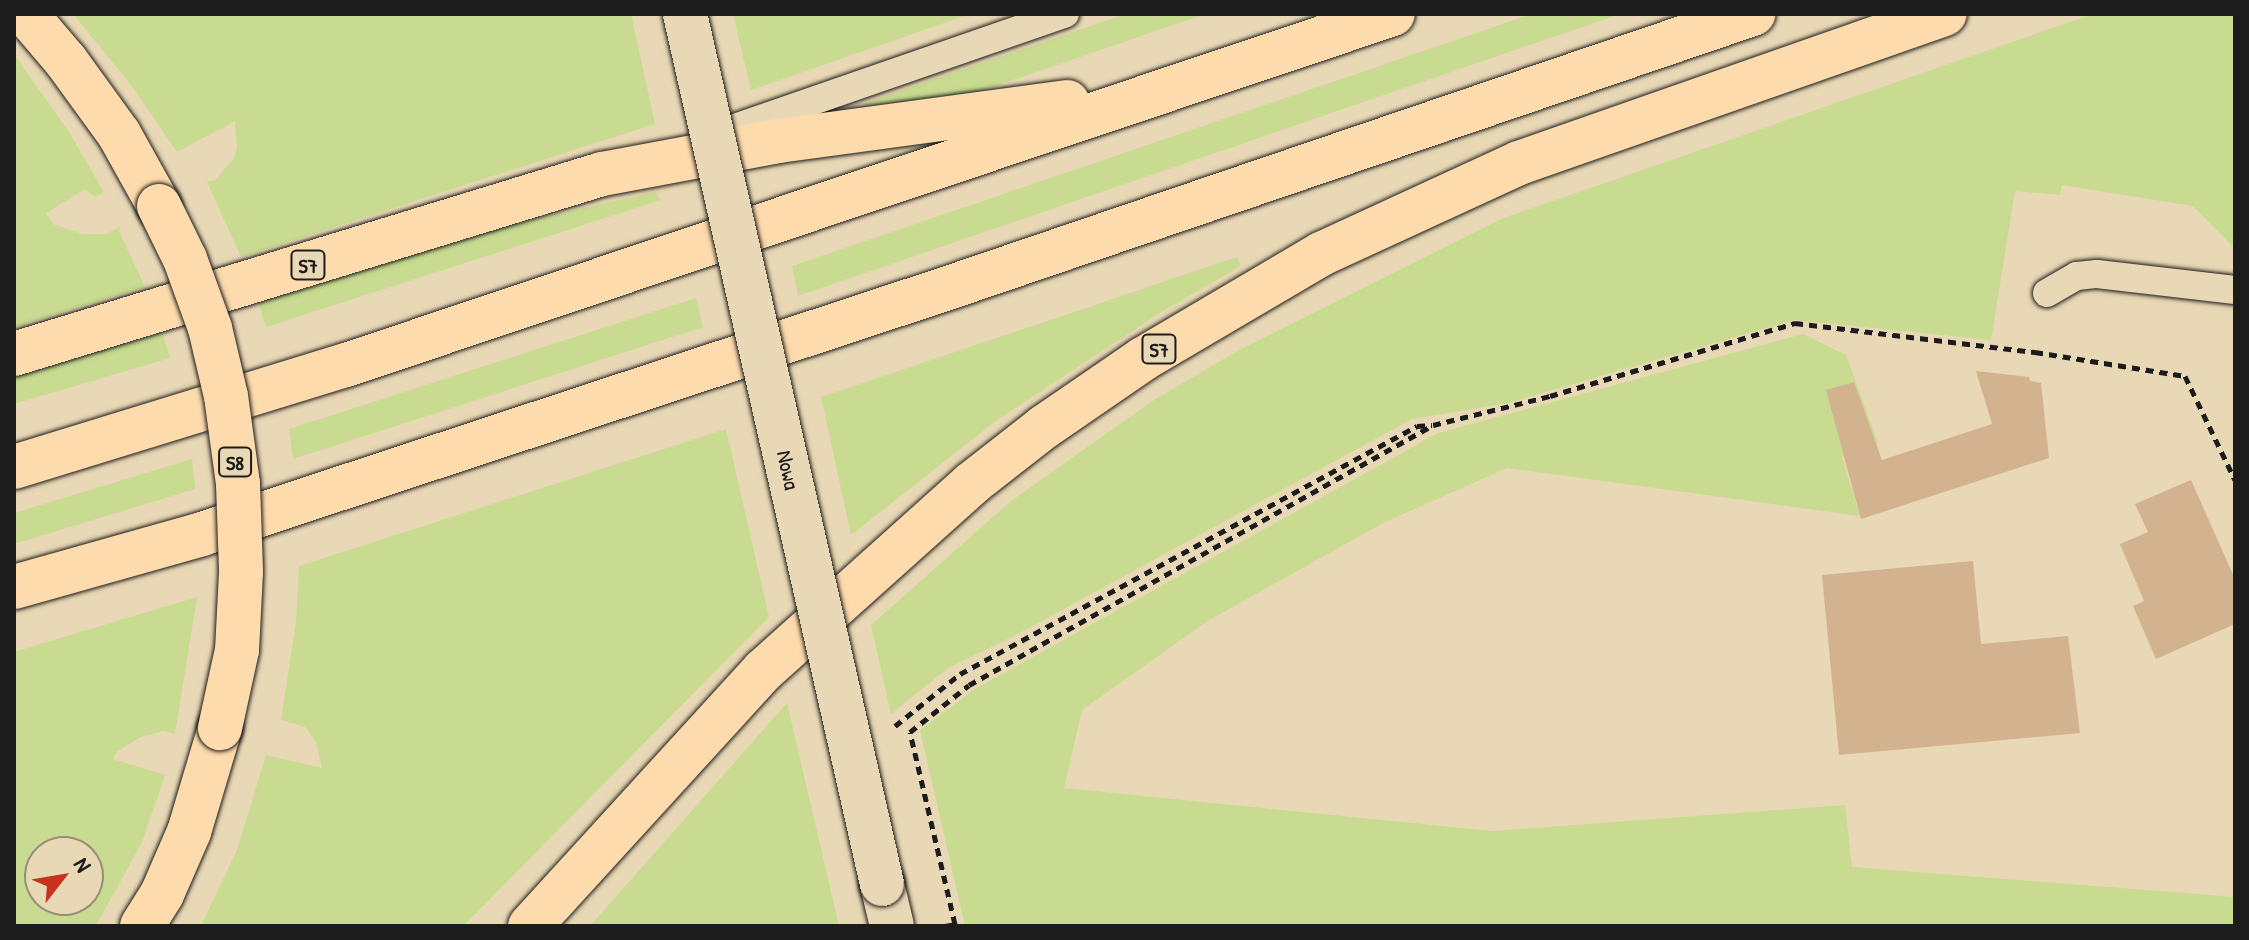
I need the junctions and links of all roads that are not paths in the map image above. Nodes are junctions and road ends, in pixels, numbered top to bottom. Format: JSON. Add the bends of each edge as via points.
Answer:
{"nodes":[{"id":1,"x":26,"y":14,"type":"edge"},
{"id":2,"x":685,"y":14,"type":"edge"},
{"id":3,"x":1065,"y":14,"type":"edge"},
{"id":4,"x":1393,"y":14,"type":"edge"},
{"id":5,"x":1753,"y":14,"type":"edge"},
{"id":6,"x":1945,"y":14,"type":"edge"},
{"id":7,"x":1194,"y":81,"type":"junction"},
{"id":8,"x":602,"y":174,"type":"junction"},
{"id":9,"x":2235,"y":290,"type":"edge"},
{"id":10,"x":2047,"y":293,"type":"dead end"},
{"id":11,"x":14,"y":354,"type":"edge"},
{"id":12,"x":14,"y":467,"type":"edge"},
{"id":13,"x":14,"y":587,"type":"edge"},
{"id":14,"x":142,"y":926,"type":"edge"},
{"id":15,"x":530,"y":926,"type":"edge"},
{"id":16,"x":892,"y":926,"type":"edge"}],
"edges":[{"from":1,"to":14,"type":"highway","number":"S8","bridge":true,"via":[[119,134],[185,259],[210,328],[238,484],[237,650],[189,832]]},
{"from":2,"to":16,"type":"street","name":"Nowa","bridge":true},
{"from":3,"to":8,"type":"lane"},
{"from":4,"to":7,"type":"highway","number":"S7"},
{"from":5,"to":13,"type":"highway","via":[[202,534]]},
{"from":6,"to":15,"type":"highway","number":"S7","via":[[1519,163],[1321,254],[1143,359],[971,484],[797,640],[645,796]]},
{"from":7,"to":8,"type":"highway","number":"S7","via":[[988,115],[778,141]]},
{"from":7,"to":12,"type":"highway","via":[[303,379]]},
{"from":8,"to":11,"type":"highway","number":"S7"},
{"from":9,"to":10,"type":"lane","via":[[2097,274],[2077,276]]}]}
